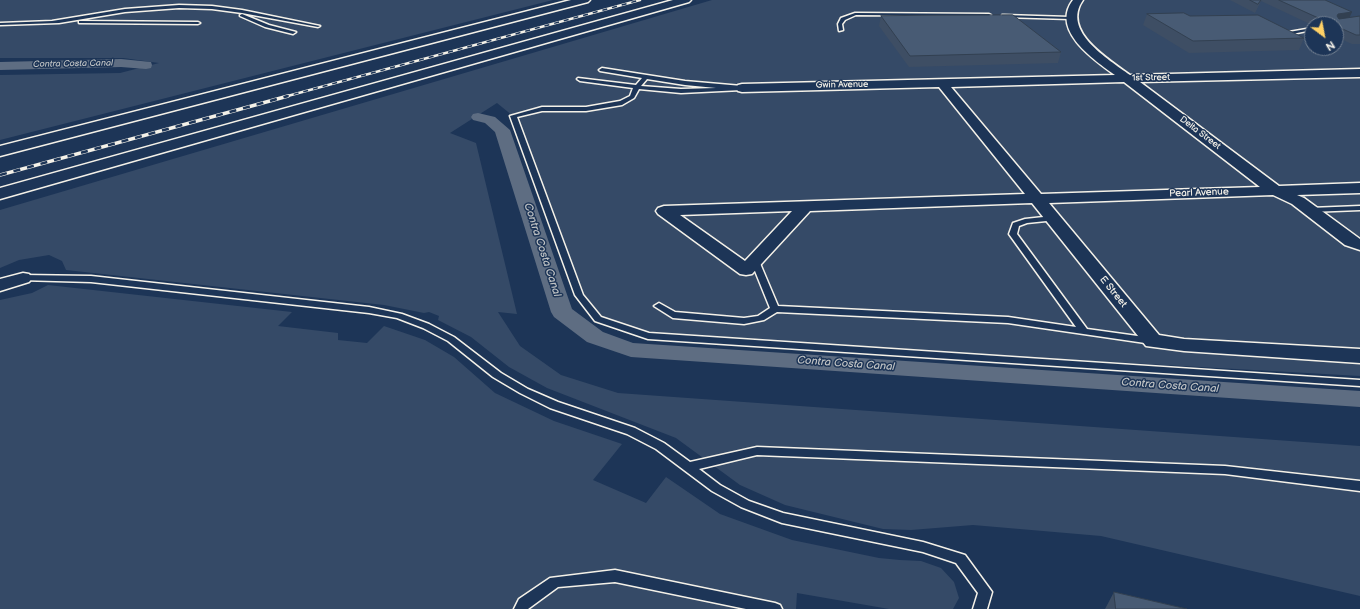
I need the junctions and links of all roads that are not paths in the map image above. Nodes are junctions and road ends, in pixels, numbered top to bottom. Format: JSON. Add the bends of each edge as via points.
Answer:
{"nodes":[{"id":1,"x":584,"y":0,"type":"edge"},
{"id":2,"x":685,"y":0,"type":"edge"},
{"id":3,"x":1078,"y":0,"type":"edge"},
{"id":4,"x":230,"y":10,"type":"junction"},
{"id":5,"x":993,"y":16,"type":"edge"},
{"id":6,"x":1001,"y":16,"type":"edge"},
{"id":7,"x":1070,"y":18,"type":"junction"},
{"id":8,"x":53,"y":22,"type":"junction"},
{"id":9,"x":198,"y":23,"type":"dead end"},
{"id":10,"x":0,"y":24,"type":"edge"},
{"id":11,"x":318,"y":26,"type":"dead end"},
{"id":12,"x":840,"y":30,"type":"dead end"},
{"id":13,"x":1304,"y":30,"type":"edge"},
{"id":14,"x":293,"y":32,"type":"dead end"},
{"id":15,"x":1292,"y":32,"type":"edge"},
{"id":16,"x":602,"y":70,"type":"dead end"},
{"id":17,"x":1360,"y":72,"type":"edge"},
{"id":18,"x":646,"y":77,"type":"junction"},
{"id":19,"x":1127,"y":78,"type":"junction"},
{"id":20,"x":580,"y":79,"type":"dead end"},
{"id":21,"x":942,"y":83,"type":"junction"},
{"id":22,"x":637,"y":87,"type":"junction"},
{"id":23,"x":742,"y":88,"type":"junction"},
{"id":24,"x":0,"y":152,"type":"edge"},
{"id":25,"x":1360,"y":188,"type":"edge"},
{"id":26,"x":1276,"y":191,"type":"junction"},
{"id":27,"x":0,"y":194,"type":"edge"},
{"id":28,"x":1037,"y":198,"type":"junction"},
{"id":29,"x":806,"y":206,"type":"junction"},
{"id":30,"x":1360,"y":208,"type":"edge"},
{"id":31,"x":1310,"y":210,"type":"junction"},
{"id":32,"x":1053,"y":218,"type":"junction"},
{"id":33,"x":1360,"y":245,"type":"edge"},
{"id":34,"x":755,"y":260,"type":"junction"},
{"id":35,"x":23,"y":278,"type":"joint"},
{"id":36,"x":0,"y":285,"type":"edge"},
{"id":37,"x":659,"y":306,"type":"dead end"},
{"id":38,"x":775,"y":309,"type":"junction"},
{"id":39,"x":1084,"y":331,"type":"junction"},
{"id":40,"x":1153,"y":341,"type":"junction"},
{"id":41,"x":1360,"y":356,"type":"edge"},
{"id":42,"x":1360,"y":383,"type":"edge"},
{"id":43,"x":688,"y":467,"type":"junction"},
{"id":44,"x":1360,"y":486,"type":"edge"},
{"id":45,"x":521,"y":609,"type":"edge"},
{"id":46,"x":775,"y":609,"type":"edge"},
{"id":47,"x":980,"y":609,"type":"edge"}],
"edges":[{"from":1,"to":24,"type":"highway"},
{"from":2,"to":27,"type":"highway"},
{"from":3,"to":7,"type":"street","via":[[1071,10]]},
{"from":4,"to":8,"type":"lane","via":[[155,7]]},
{"from":4,"to":11,"type":"lane"},
{"from":4,"to":14,"type":"lane","via":[[267,26]]},
{"from":5,"to":12,"type":"lane","via":[[855,14],[843,19]]},
{"from":6,"to":7,"type":"lane"},
{"from":7,"to":19,"type":"street","name":"Delta Street","via":[[1076,34],[1086,45]]},
{"from":8,"to":9,"type":"lane"},
{"from":8,"to":10,"type":"lane"},
{"from":13,"to":15,"type":"lane"},
{"from":16,"to":18,"type":"lane"},
{"from":17,"to":19,"type":"street","name":"1st Street"},
{"from":18,"to":22,"type":"lane"},
{"from":18,"to":23,"type":"lane"},
{"from":19,"to":21,"type":"street","name":"1st Street"},
{"from":19,"to":26,"type":"street","name":"Delta Street"},
{"from":20,"to":22,"type":"lane"},
{"from":21,"to":23,"type":"street","name":"Gwin Avenue"},
{"from":21,"to":28,"type":"street","name":"E Street"},
{"from":22,"to":23,"type":"lane","via":[[681,91]]},
{"from":22,"to":42,"type":"lane","via":[[632,97],[622,103],[586,109],[542,109],[513,116],[579,295],[598,319],[648,336]]},
{"from":25,"to":26,"type":"street","name":"Pearl Avenue"},
{"from":26,"to":28,"type":"street","name":"Pearl Avenue"},
{"from":26,"to":31,"type":"street","name":"Delta Street","via":[[1298,201]]},
{"from":28,"to":29,"type":"street","name":"Pearl Avenue"},
{"from":28,"to":32,"type":"street","name":"E Street"},
{"from":29,"to":34,"type":"street"},
{"from":29,"to":34,"type":"street","name":"Pearl Avenue","via":[[664,211],[746,270]]},
{"from":30,"to":31,"type":"lane"},
{"from":31,"to":33,"type":"street","name":"Delta Street"},
{"from":32,"to":39,"type":"lane","via":[[1025,221],[1016,225],[1013,234]]},
{"from":32,"to":40,"type":"street","name":"E Street"},
{"from":34,"to":38,"type":"lane"},
{"from":35,"to":36,"type":"street"},
{"from":35,"to":43,"type":"lane","via":[[91,279],[369,310],[399,316],[451,339],[497,375],[524,391],[631,431],[660,446]]},
{"from":37,"to":38,"type":"lane","via":[[672,315],[744,320],[761,318]]},
{"from":38,"to":39,"type":"lane","via":[[1008,320]]},
{"from":39,"to":40,"type":"lane"},
{"from":40,"to":41,"type":"street"},
{"from":43,"to":44,"type":"lane","via":[[757,451],[1225,470]]},
{"from":43,"to":47,"type":"lane","via":[[716,488],[746,504],[782,518],[923,547],[960,559],[985,592]]},
{"from":45,"to":46,"type":"lane","via":[[524,603],[555,582],[615,576]]}]}
